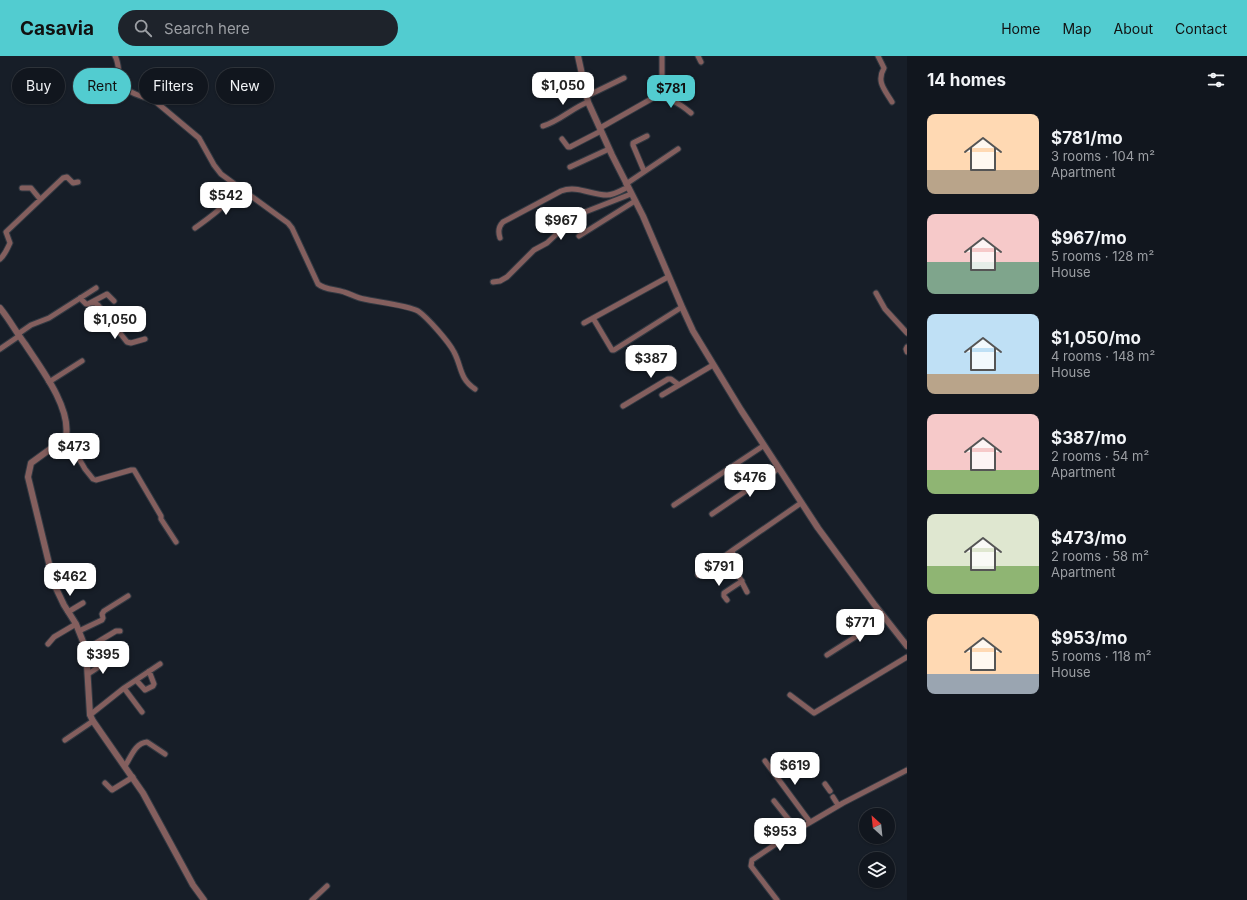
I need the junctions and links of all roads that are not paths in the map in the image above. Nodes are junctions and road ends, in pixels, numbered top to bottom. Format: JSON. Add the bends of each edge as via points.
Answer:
{"nodes":[{"id":1,"x":115,"y":56,"type":"edge"},
{"id":2,"x":578,"y":56,"type":"edge"},
{"id":3,"x":662,"y":56,"type":"edge"},
{"id":4,"x":698,"y":56,"type":"edge"},
{"id":5,"x":878,"y":56,"type":"edge"},
{"id":6,"x":701,"y":62,"type":"dead end"},
{"id":7,"x":624,"y":78,"type":"dead end"},
{"id":8,"x":653,"y":98,"type":"junction"},
{"id":9,"x":588,"y":99,"type":"junction"},
{"id":10,"x":892,"y":102,"type":"dead end"},
{"id":11,"x":691,"y":113,"type":"dead end"},
{"id":12,"x":543,"y":126,"type":"dead end"},
{"id":13,"x":601,"y":129,"type":"junction"},
{"id":14,"x":647,"y":136,"type":"dead end"},
{"id":15,"x":562,"y":139,"type":"dead end"},
{"id":16,"x":609,"y":149,"type":"junction"},
{"id":17,"x":678,"y":149,"type":"dead end"},
{"id":18,"x":570,"y":167,"type":"dead end"},
{"id":19,"x":644,"y":171,"type":"junction"},
{"id":20,"x":78,"y":182,"type":"dead end"},
{"id":21,"x":237,"y":185,"type":"junction"},
{"id":22,"x":627,"y":185,"type":"junction"},
{"id":23,"x":22,"y":188,"type":"dead end"},
{"id":24,"x":631,"y":194,"type":"junction"},
{"id":25,"x":40,"y":199,"type":"junction"},
{"id":26,"x":635,"y":201,"type":"junction"},
{"id":27,"x":195,"y":228,"type":"dead end"},
{"id":28,"x":579,"y":236,"type":"dead end"},
{"id":29,"x":500,"y":238,"type":"dead end"},
{"id":30,"x":0,"y":259,"type":"edge"},
{"id":31,"x":668,"y":277,"type":"junction"},
{"id":32,"x":493,"y":282,"type":"dead end"},
{"id":33,"x":96,"y":288,"type":"dead end"},
{"id":34,"x":876,"y":293,"type":"dead end"},
{"id":35,"x":80,"y":298,"type":"junction"},
{"id":36,"x":114,"y":301,"type":"dead end"},
{"id":37,"x":91,"y":303,"type":"junction"},
{"id":38,"x":682,"y":307,"type":"junction"},
{"id":39,"x":0,"y":308,"type":"edge"},
{"id":40,"x":593,"y":318,"type":"junction"},
{"id":41,"x":584,"y":323,"type":"dead end"},
{"id":42,"x":907,"y":333,"type":"edge"},
{"id":43,"x":18,"y":335,"type":"junction"},
{"id":44,"x":144,"y":339,"type":"dead end"},
{"id":45,"x":907,"y":346,"type":"edge"},
{"id":46,"x":0,"y":349,"type":"edge"},
{"id":47,"x":907,"y":352,"type":"edge"},
{"id":48,"x":82,"y":361,"type":"dead end"},
{"id":49,"x":713,"y":365,"type":"junction"},
{"id":50,"x":49,"y":382,"type":"junction"},
{"id":51,"x":679,"y":385,"type":"junction"},
{"id":52,"x":475,"y":389,"type":"dead end"},
{"id":53,"x":662,"y":394,"type":"dead end"},
{"id":54,"x":623,"y":406,"type":"dead end"},
{"id":55,"x":66,"y":436,"type":"junction"},
{"id":56,"x":763,"y":446,"type":"junction"},
{"id":57,"x":778,"y":469,"type":"junction"},
{"id":58,"x":801,"y":503,"type":"junction"},
{"id":59,"x":674,"y":505,"type":"dead end"},
{"id":60,"x":712,"y":514,"type":"dead end"},
{"id":61,"x":176,"y":542,"type":"dead end"},
{"id":62,"x":733,"y":550,"type":"junction"},
{"id":63,"x":698,"y":574,"type":"dead end"},
{"id":64,"x":742,"y":581,"type":"junction"},
{"id":65,"x":747,"y":592,"type":"dead end"},
{"id":66,"x":128,"y":596,"type":"dead end"},
{"id":67,"x":728,"y":600,"type":"dead end"},
{"id":68,"x":83,"y":603,"type":"dead end"},
{"id":69,"x":68,"y":612,"type":"junction"},
{"id":70,"x":885,"y":618,"type":"junction"},
{"id":71,"x":76,"y":624,"type":"junction"},
{"id":72,"x":79,"y":631,"type":"junction"},
{"id":73,"x":120,"y":631,"type":"dead end"},
{"id":74,"x":48,"y":644,"type":"dead end"},
{"id":75,"x":907,"y":646,"type":"edge"},
{"id":76,"x":86,"y":649,"type":"junction"},
{"id":77,"x":827,"y":655,"type":"dead end"},
{"id":78,"x":907,"y":657,"type":"edge"},
{"id":79,"x":108,"y":661,"type":"dead end"},
{"id":80,"x":160,"y":664,"type":"dead end"},
{"id":81,"x":149,"y":671,"type":"junction"},
{"id":82,"x":88,"y":674,"type":"junction"},
{"id":83,"x":136,"y":680,"type":"junction"},
{"id":84,"x":124,"y":688,"type":"junction"},
{"id":85,"x":790,"y":695,"type":"dead end"},
{"id":86,"x":142,"y":712,"type":"dead end"},
{"id":87,"x":91,"y":718,"type":"junction"},
{"id":88,"x":65,"y":740,"type":"dead end"},
{"id":89,"x":165,"y":754,"type":"dead end"},
{"id":90,"x":765,"y":761,"type":"dead end"},
{"id":91,"x":125,"y":766,"type":"junction"},
{"id":92,"x":907,"y":770,"type":"edge"},
{"id":93,"x":133,"y":777,"type":"junction"},
{"id":94,"x":105,"y":783,"type":"dead end"},
{"id":95,"x":825,"y":784,"type":"dead end"},
{"id":96,"x":830,"y":791,"type":"dead end"},
{"id":97,"x":833,"y":797,"type":"dead end"},
{"id":98,"x":774,"y":801,"type":"dead end"},
{"id":99,"x":838,"y":805,"type":"junction"},
{"id":100,"x":810,"y":822,"type":"junction"},
{"id":101,"x":797,"y":830,"type":"junction"},
{"id":102,"x":327,"y":886,"type":"dead end"},
{"id":103,"x":204,"y":900,"type":"edge"},
{"id":104,"x":312,"y":900,"type":"edge"},
{"id":105,"x":777,"y":900,"type":"edge"}],
"edges":[{"from":1,"to":21,"type":"street","via":[[124,87],[156,102],[199,138],[217,170]]},
{"from":2,"to":9,"type":"street"},
{"from":3,"to":8,"type":"street","via":[[662,75]]},
{"from":4,"to":6,"type":"street"},
{"from":5,"to":10,"type":"street","via":[[884,68],[880,80]]},
{"from":7,"to":9,"type":"street"},
{"from":8,"to":11,"type":"street","via":[[671,99]]},
{"from":8,"to":13,"type":"street"},
{"from":9,"to":12,"type":"street","via":[[558,120]]},
{"from":9,"to":13,"type":"street"},
{"from":13,"to":15,"type":"street","via":[[570,147]]},
{"from":13,"to":16,"type":"street"},
{"from":14,"to":19,"type":"street","via":[[633,143]]},
{"from":16,"to":18,"type":"street"},
{"from":16,"to":22,"type":"street"},
{"from":17,"to":19,"type":"street"},
{"from":19,"to":22,"type":"street"},
{"from":20,"to":25,"type":"street","via":[[73,183],[67,177],[63,178]]},
{"from":21,"to":27,"type":"street","via":[[227,203]]},
{"from":21,"to":52,"type":"street","via":[[288,223],[318,284],[324,288],[420,313],[455,353],[461,374]]},
{"from":22,"to":24,"type":"street"},
{"from":22,"to":29,"type":"street","via":[[608,195],[576,189],[561,191],[503,222],[498,233]]},
{"from":23,"to":25,"type":"street","via":[[31,188]]},
{"from":24,"to":26,"type":"street"},
{"from":24,"to":32,"type":"street","via":[[585,212],[534,250],[507,277]]},
{"from":25,"to":30,"type":"street","via":[[6,232],[10,243]]},
{"from":26,"to":28,"type":"street"},
{"from":26,"to":31,"type":"street"},
{"from":31,"to":38,"type":"street"},
{"from":31,"to":40,"type":"street"},
{"from":33,"to":35,"type":"street"},
{"from":34,"to":42,"type":"street","via":[[885,309]]},
{"from":35,"to":37,"type":"street","via":[[86,304]]},
{"from":35,"to":43,"type":"street"},
{"from":36,"to":37,"type":"street","via":[[107,294]]},
{"from":37,"to":44,"type":"street","via":[[98,305],[127,342]]},
{"from":38,"to":40,"type":"street","via":[[614,350]]},
{"from":38,"to":49,"type":"street"},
{"from":39,"to":43,"type":"street"},
{"from":40,"to":41,"type":"street"},
{"from":43,"to":46,"type":"street"},
{"from":43,"to":50,"type":"street"},
{"from":45,"to":47,"type":"street"},
{"from":48,"to":50,"type":"street"},
{"from":49,"to":51,"type":"street"},
{"from":49,"to":56,"type":"street"},
{"from":50,"to":55,"type":"street","via":[[64,414]]},
{"from":51,"to":53,"type":"street"},
{"from":51,"to":54,"type":"street","via":[[668,379]]},
{"from":55,"to":61,"type":"street","via":[[93,479],[134,470]]},
{"from":55,"to":69,"type":"street","via":[[31,463],[28,477],[52,577]]},
{"from":56,"to":57,"type":"street"},
{"from":56,"to":59,"type":"street"},
{"from":57,"to":58,"type":"street"},
{"from":57,"to":60,"type":"street"},
{"from":58,"to":62,"type":"street"},
{"from":58,"to":70,"type":"street"},
{"from":62,"to":63,"type":"street"},
{"from":62,"to":64,"type":"street","via":[[732,561]]},
{"from":64,"to":65,"type":"street"},
{"from":64,"to":67,"type":"street","via":[[724,594]]},
{"from":66,"to":72,"type":"street","via":[[104,611],[102,620]]},
{"from":68,"to":69,"type":"street"},
{"from":69,"to":71,"type":"street"},
{"from":70,"to":75,"type":"street"},
{"from":70,"to":77,"type":"street"},
{"from":71,"to":72,"type":"street"},
{"from":71,"to":74,"type":"street","via":[[54,637]]},
{"from":72,"to":76,"type":"street"},
{"from":73,"to":76,"type":"street"},
{"from":76,"to":82,"type":"street"},
{"from":78,"to":85,"type":"street","via":[[814,713]]},
{"from":79,"to":82,"type":"street"},
{"from":80,"to":81,"type":"street"},
{"from":81,"to":83,"type":"street"},
{"from":81,"to":83,"type":"street","via":[[153,686],[145,690]]},
{"from":82,"to":87,"type":"street"},
{"from":83,"to":84,"type":"street"},
{"from":84,"to":86,"type":"street"},
{"from":84,"to":87,"type":"street"},
{"from":87,"to":88,"type":"street"},
{"from":87,"to":91,"type":"street"},
{"from":89,"to":91,"type":"street","via":[[144,742],[137,747]]},
{"from":90,"to":100,"type":"street"},
{"from":91,"to":93,"type":"street"},
{"from":92,"to":99,"type":"street"},
{"from":93,"to":94,"type":"street","via":[[112,790]]},
{"from":93,"to":103,"type":"street","via":[[193,885]]},
{"from":95,"to":96,"type":"street"},
{"from":97,"to":99,"type":"street"},
{"from":98,"to":101,"type":"street"},
{"from":99,"to":100,"type":"street"},
{"from":100,"to":101,"type":"street"},
{"from":101,"to":105,"type":"street","via":[[752,860],[751,866]]},
{"from":102,"to":104,"type":"street"}]}
